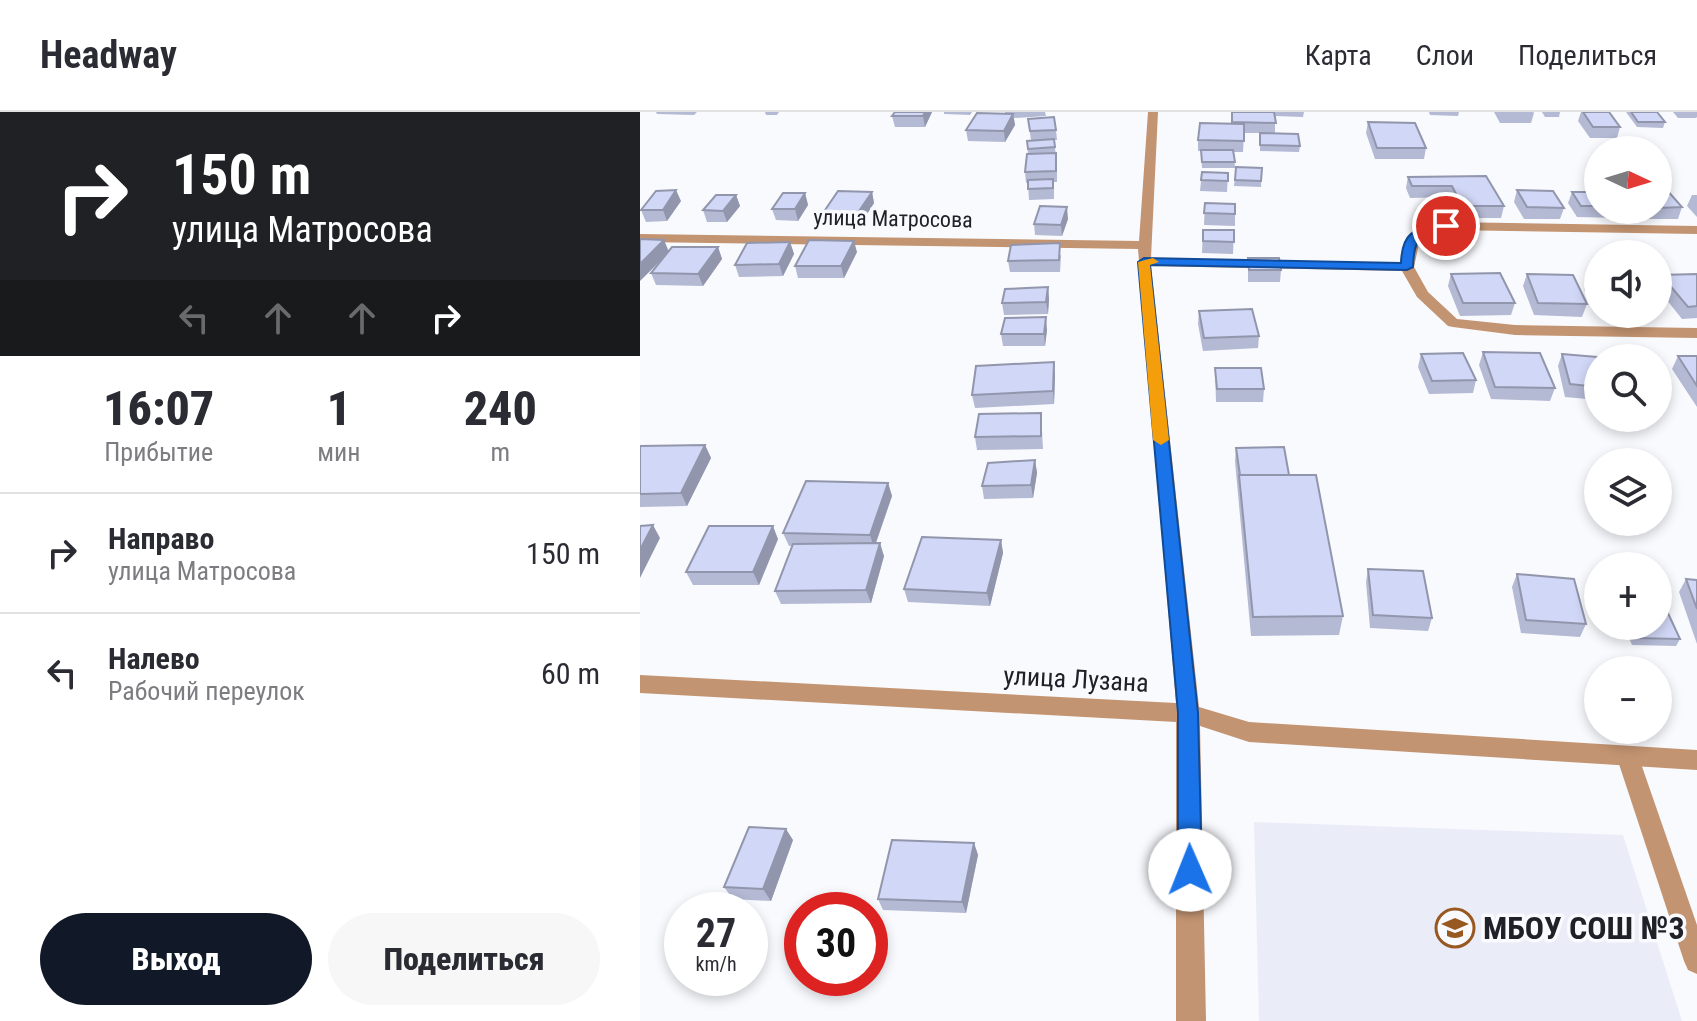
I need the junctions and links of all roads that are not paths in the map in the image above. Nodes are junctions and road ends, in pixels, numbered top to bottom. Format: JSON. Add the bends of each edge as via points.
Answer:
{"nodes":[{"id":1,"x":1153,"y":112,"type":"edge"},
{"id":2,"x":1697,"y":230,"type":"edge"},
{"id":3,"x":640,"y":238,"type":"edge"},
{"id":4,"x":1144,"y":253,"type":"junction"},
{"id":5,"x":1407,"y":267,"type":"junction"},
{"id":6,"x":1697,"y":333,"type":"edge"},
{"id":7,"x":640,"y":684,"type":"edge"},
{"id":8,"x":1188,"y":713,"type":"junction"},
{"id":9,"x":1627,"y":755,"type":"junction"},
{"id":10,"x":1697,"y":760,"type":"edge"},
{"id":11,"x":1697,"y":961,"type":"edge"},
{"id":12,"x":1191,"y":1021,"type":"edge"}],
"edges":[{"from":1,"to":4,"type":"street"},
{"from":2,"to":5,"type":"street","via":[[1446,226],[1418,233],[1408,245]]},
{"from":3,"to":4,"type":"street","name":"улица Матросова"},
{"from":4,"to":5,"type":"street","name":"улица Матросова"},
{"from":4,"to":8,"type":"street"},
{"from":5,"to":6,"type":"street","via":[[1422,294],[1453,323],[1515,330]]},
{"from":7,"to":8,"type":"street","name":"улица Лузана"},
{"from":8,"to":9,"type":"street","name":"улица Лузана","via":[[1249,732]]},
{"from":8,"to":12,"type":"street"},
{"from":9,"to":10,"type":"street","name":"улица Лузана"},
{"from":9,"to":11,"type":"lane"}]}
